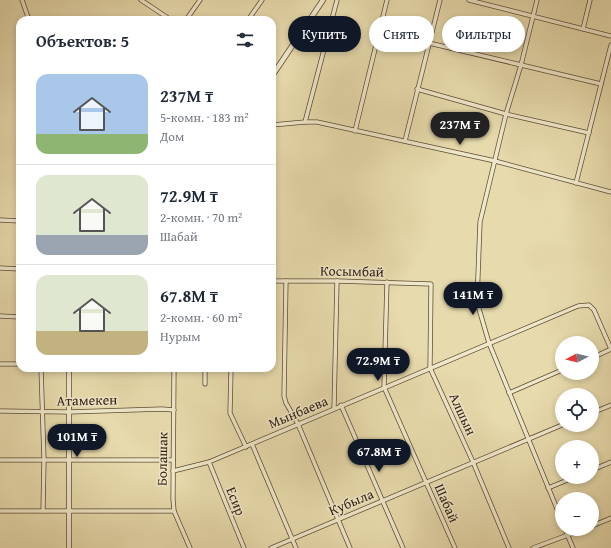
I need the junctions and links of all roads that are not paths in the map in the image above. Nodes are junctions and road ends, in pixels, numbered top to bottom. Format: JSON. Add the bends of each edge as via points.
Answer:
{"nodes":[{"id":1,"x":22,"y":0,"type":"edge"},
{"id":2,"x":141,"y":0,"type":"edge"},
{"id":3,"x":200,"y":0,"type":"edge"},
{"id":4,"x":262,"y":0,"type":"edge"},
{"id":5,"x":323,"y":0,"type":"edge"},
{"id":6,"x":337,"y":0,"type":"edge"},
{"id":7,"x":387,"y":0,"type":"edge"},
{"id":8,"x":440,"y":0,"type":"edge"},
{"id":9,"x":469,"y":0,"type":"edge"},
{"id":10,"x":490,"y":0,"type":"edge"},
{"id":11,"x":537,"y":0,"type":"edge"},
{"id":12,"x":590,"y":0,"type":"edge"},
{"id":13,"x":489,"y":5,"type":"junction"},
{"id":14,"x":28,"y":16,"type":"edge"},
{"id":15,"x":165,"y":16,"type":"edge"},
{"id":16,"x":189,"y":16,"type":"edge"},
{"id":17,"x":251,"y":16,"type":"edge"},
{"id":18,"x":533,"y":16,"type":"junction"},
{"id":19,"x":434,"y":23,"type":"edge"},
{"id":20,"x":583,"y":29,"type":"junction"},
{"id":21,"x":611,"y":36,"type":"edge"},
{"id":22,"x":434,"y":44,"type":"edge"},
{"id":23,"x":611,"y":45,"type":"edge"},
{"id":24,"x":427,"y":52,"type":"edge"},
{"id":25,"x":521,"y":65,"type":"junction"},
{"id":26,"x":276,"y":70,"type":"edge"},
{"id":27,"x":601,"y":84,"type":"junction"},
{"id":28,"x":417,"y":89,"type":"junction"},
{"id":29,"x":506,"y":114,"type":"junction"},
{"id":30,"x":305,"y":122,"type":"junction"},
{"id":31,"x":276,"y":125,"type":"edge"},
{"id":32,"x":355,"y":131,"type":"junction"},
{"id":33,"x":589,"y":133,"type":"junction"},
{"id":34,"x":405,"y":141,"type":"junction"},
{"id":35,"x":495,"y":161,"type":"junction"},
{"id":36,"x":576,"y":183,"type":"junction"},
{"id":37,"x":611,"y":192,"type":"edge"},
{"id":38,"x":0,"y":220,"type":"edge"},
{"id":39,"x":16,"y":221,"type":"edge"},
{"id":40,"x":0,"y":268,"type":"edge"},
{"id":41,"x":16,"y":269,"type":"edge"},
{"id":42,"x":337,"y":280,"type":"junction"},
{"id":43,"x":276,"y":281,"type":"edge"},
{"id":44,"x":286,"y":281,"type":"junction"},
{"id":45,"x":387,"y":282,"type":"junction"},
{"id":46,"x":431,"y":284,"type":"joint"},
{"id":47,"x":0,"y":316,"type":"edge"},
{"id":48,"x":16,"y":317,"type":"edge"},
{"id":49,"x":489,"y":343,"type":"junction"},
{"id":50,"x":611,"y":349,"type":"edge"},
{"id":51,"x":599,"y":355,"type":"edge"},
{"id":52,"x":0,"y":364,"type":"edge"},
{"id":53,"x":16,"y":364,"type":"edge"},
{"id":54,"x":430,"y":368,"type":"junction"},
{"id":55,"x":41,"y":372,"type":"edge"},
{"id":56,"x":69,"y":372,"type":"edge"},
{"id":57,"x":174,"y":372,"type":"edge"},
{"id":58,"x":204,"y":372,"type":"edge"},
{"id":59,"x":231,"y":372,"type":"edge"},
{"id":60,"x":555,"y":373,"type":"edge"},
{"id":61,"x":205,"y":384,"type":"dead end"},
{"id":62,"x":384,"y":387,"type":"junction"},
{"id":63,"x":509,"y":393,"type":"junction"},
{"id":64,"x":611,"y":405,"type":"edge"},
{"id":65,"x":341,"y":406,"type":"junction"},
{"id":66,"x":334,"y":408,"type":"junction"},
{"id":67,"x":174,"y":410,"type":"junction"},
{"id":68,"x":599,"y":410,"type":"edge"},
{"id":69,"x":0,"y":411,"type":"edge"},
{"id":70,"x":42,"y":411,"type":"junction"},
{"id":71,"x":69,"y":412,"type":"junction"},
{"id":72,"x":298,"y":424,"type":"junction"},
{"id":73,"x":555,"y":428,"type":"edge"},
{"id":74,"x":528,"y":440,"type":"junction"},
{"id":75,"x":252,"y":444,"type":"junction"},
{"id":76,"x":246,"y":447,"type":"junction"},
{"id":77,"x":0,"y":460,"type":"edge"},
{"id":78,"x":44,"y":460,"type":"junction"},
{"id":79,"x":69,"y":460,"type":"junction"},
{"id":80,"x":173,"y":460,"type":"junction"},
{"id":81,"x":209,"y":462,"type":"junction"},
{"id":82,"x":473,"y":462,"type":"junction"},
{"id":83,"x":611,"y":462,"type":"edge"},
{"id":84,"x":599,"y":467,"type":"edge"},
{"id":85,"x":173,"y":471,"type":"junction"},
{"id":86,"x":426,"y":482,"type":"junction"},
{"id":87,"x":558,"y":484,"type":"edge"},
{"id":88,"x":548,"y":488,"type":"junction"},
{"id":89,"x":383,"y":501,"type":"junction"},
{"id":90,"x":555,"y":504,"type":"edge"},
{"id":91,"x":0,"y":511,"type":"edge"},
{"id":92,"x":43,"y":511,"type":"junction"},
{"id":93,"x":69,"y":511,"type":"junction"},
{"id":94,"x":174,"y":511,"type":"junction"},
{"id":95,"x":611,"y":518,"type":"edge"},
{"id":96,"x":338,"y":520,"type":"junction"},
{"id":97,"x":599,"y":523,"type":"edge"},
{"id":98,"x":568,"y":536,"type":"joint"},
{"id":99,"x":292,"y":539,"type":"junction"},
{"id":100,"x":69,"y":548,"type":"edge"},
{"id":101,"x":190,"y":548,"type":"edge"},
{"id":102,"x":244,"y":548,"type":"edge"},
{"id":103,"x":271,"y":548,"type":"edge"},
{"id":104,"x":296,"y":548,"type":"edge"},
{"id":105,"x":350,"y":548,"type":"edge"},
{"id":106,"x":403,"y":548,"type":"edge"},
{"id":107,"x":455,"y":548,"type":"edge"},
{"id":108,"x":509,"y":548,"type":"edge"},
{"id":109,"x":533,"y":548,"type":"edge"},
{"id":110,"x":573,"y":548,"type":"edge"}],
"edges":[{"from":1,"to":14,"type":"street"},
{"from":2,"to":15,"type":"street"},
{"from":3,"to":16,"type":"street"},
{"from":4,"to":17,"type":"street"},
{"from":5,"to":26,"type":"street"},
{"from":6,"to":30,"type":"street"},
{"from":7,"to":32,"type":"street"},
{"from":8,"to":19,"type":"street"},
{"from":9,"to":13,"type":"street"},
{"from":10,"to":13,"type":"street"},
{"from":11,"to":18,"type":"street"},
{"from":12,"to":20,"type":"street"},
{"from":13,"to":18,"type":"street"},
{"from":18,"to":20,"type":"street"},
{"from":18,"to":25,"type":"street"},
{"from":20,"to":21,"type":"street"},
{"from":22,"to":25,"type":"street"},
{"from":23,"to":27,"type":"street"},
{"from":24,"to":28,"type":"street"},
{"from":25,"to":27,"type":"street"},
{"from":25,"to":29,"type":"street"},
{"from":27,"to":33,"type":"street"},
{"from":28,"to":29,"type":"street"},
{"from":28,"to":34,"type":"street"},
{"from":29,"to":33,"type":"street"},
{"from":29,"to":35,"type":"street"},
{"from":30,"to":31,"type":"street"},
{"from":30,"to":32,"type":"street","via":[[317,122]]},
{"from":32,"to":34,"type":"street"},
{"from":33,"to":36,"type":"street"},
{"from":34,"to":35,"type":"street"},
{"from":35,"to":36,"type":"street"},
{"from":35,"to":49,"type":"street","via":[[480,222],[477,302]]},
{"from":36,"to":37,"type":"street"},
{"from":38,"to":39,"type":"street"},
{"from":40,"to":41,"type":"street"},
{"from":42,"to":44,"type":"street","name":"Косымбай"},
{"from":42,"to":45,"type":"street","name":"Косымбай"},
{"from":42,"to":66,"type":"street"},
{"from":43,"to":44,"type":"street","name":"Косымбай"},
{"from":44,"to":72,"type":"street","via":[[284,396],[288,410]]},
{"from":45,"to":46,"type":"street","name":"Косымбай"},
{"from":45,"to":62,"type":"street","name":"Шабай"},
{"from":46,"to":54,"type":"street","name":"Алшын"},
{"from":47,"to":48,"type":"street"},
{"from":49,"to":50,"type":"street","name":"Мынбаева","via":[[586,304],[594,310]]},
{"from":49,"to":54,"type":"street","name":"Мынбаева"},
{"from":49,"to":63,"type":"street"},
{"from":50,"to":51,"type":"street"},
{"from":52,"to":53,"type":"street"},
{"from":54,"to":62,"type":"street","name":"Мынбаева"},
{"from":54,"to":82,"type":"street","name":"Алшын"},
{"from":55,"to":70,"type":"street"},
{"from":56,"to":71,"type":"street"},
{"from":57,"to":67,"type":"street","name":"Болашак"},
{"from":58,"to":61,"type":"street"},
{"from":59,"to":76,"type":"street","via":[[230,413]]},
{"from":60,"to":63,"type":"street"},
{"from":62,"to":65,"type":"street","name":"Мынбаева"},
{"from":62,"to":86,"type":"street","name":"Шабай"},
{"from":63,"to":74,"type":"street"},
{"from":64,"to":68,"type":"street"},
{"from":65,"to":66,"type":"street","name":"Мынбаева"},
{"from":65,"to":89,"type":"street"},
{"from":66,"to":72,"type":"street","name":"Мынбаева"},
{"from":67,"to":71,"type":"street","name":"Атамекен"},
{"from":67,"to":80,"type":"street","name":"Болашак"},
{"from":69,"to":70,"type":"street","name":"Атамекен"},
{"from":70,"to":71,"type":"street","name":"Атамекен"},
{"from":70,"to":78,"type":"street"},
{"from":71,"to":79,"type":"street"},
{"from":72,"to":75,"type":"street","name":"Мынбаева"},
{"from":72,"to":96,"type":"street"},
{"from":73,"to":74,"type":"street","name":"Кубыла"},
{"from":74,"to":82,"type":"street","name":"Кубыла"},
{"from":74,"to":88,"type":"street"},
{"from":75,"to":76,"type":"street","name":"Мынбаева"},
{"from":75,"to":99,"type":"street"},
{"from":76,"to":81,"type":"street","name":"Мынбаева"},
{"from":77,"to":78,"type":"street"},
{"from":78,"to":79,"type":"street"},
{"from":78,"to":92,"type":"street"},
{"from":79,"to":80,"type":"street"},
{"from":79,"to":93,"type":"street"},
{"from":80,"to":85,"type":"street","name":"Болашак"},
{"from":81,"to":85,"type":"street","name":"Мынбаева"},
{"from":81,"to":102,"type":"street","name":"Есир"},
{"from":82,"to":86,"type":"street","name":"Кубыла"},
{"from":82,"to":108,"type":"street","name":"Алшын"},
{"from":83,"to":84,"type":"street"},
{"from":85,"to":94,"type":"street","name":"Болашак"},
{"from":86,"to":89,"type":"street","name":"Кубыла"},
{"from":86,"to":107,"type":"street","name":"Шабай"},
{"from":87,"to":88,"type":"street"},
{"from":88,"to":90,"type":"street"},
{"from":89,"to":96,"type":"street","name":"Кубыла"},
{"from":89,"to":106,"type":"street"},
{"from":91,"to":92,"type":"street"},
{"from":92,"to":93,"type":"street"},
{"from":93,"to":94,"type":"street"},
{"from":93,"to":100,"type":"street"},
{"from":94,"to":101,"type":"street","name":"Болашак"},
{"from":95,"to":97,"type":"street"},
{"from":96,"to":99,"type":"street","name":"Кубыла"},
{"from":96,"to":105,"type":"street"},
{"from":98,"to":109,"type":"street"},
{"from":98,"to":110,"type":"street"},
{"from":99,"to":103,"type":"street","name":"Кубыла"},
{"from":99,"to":104,"type":"street"}]}
